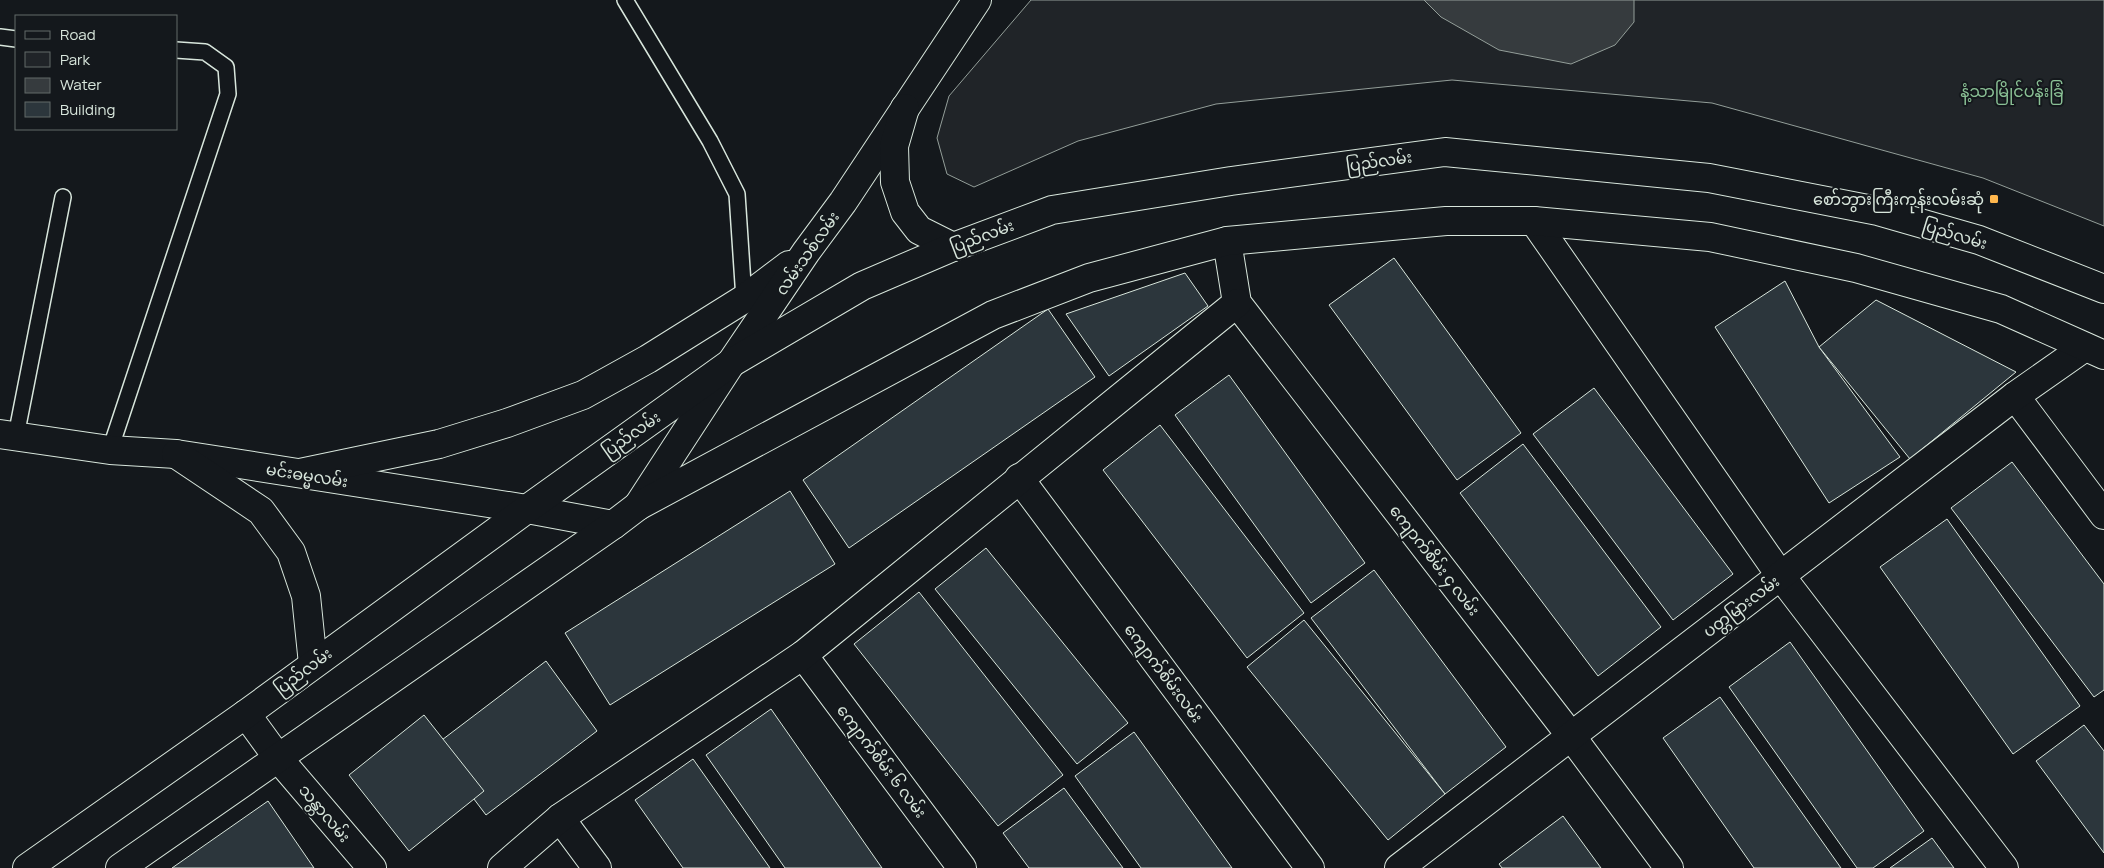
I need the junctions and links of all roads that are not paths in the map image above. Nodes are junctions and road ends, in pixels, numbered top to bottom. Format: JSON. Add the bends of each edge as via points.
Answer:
{"nodes":[{"id":1,"x":625,"y":0,"type":"edge"},
{"id":2,"x":977,"y":0,"type":"edge"},
{"id":3,"x":0,"y":37,"type":"edge"},
{"id":4,"x":15,"y":38,"type":"edge"},
{"id":5,"x":178,"y":50,"type":"edge"},
{"id":6,"x":905,"y":108,"type":"junction"},
{"id":7,"x":63,"y":197,"type":"dead end"},
{"id":8,"x":1534,"y":221,"type":"junction"},
{"id":9,"x":1227,"y":241,"type":"junction"},
{"id":10,"x":952,"y":247,"type":"junction"},
{"id":11,"x":806,"y":252,"type":"junction"},
{"id":12,"x":2104,"y":289,"type":"edge"},
{"id":13,"x":744,"y":299,"type":"junction"},
{"id":14,"x":1237,"y":303,"type":"junction"},
{"id":15,"x":2094,"y":351,"type":"edge"},
{"id":16,"x":731,"y":363,"type":"junction"},
{"id":17,"x":2015,"y":396,"type":"junction"},
{"id":18,"x":8,"y":435,"type":"edge"},
{"id":19,"x":110,"y":450,"type":"junction"},
{"id":20,"x":176,"y":454,"type":"junction"},
{"id":21,"x":300,"y":473,"type":"junction"},
{"id":22,"x":1019,"y":478,"type":"junction"},
{"id":23,"x":638,"y":506,"type":"junction"},
{"id":24,"x":527,"y":508,"type":"junction"},
{"id":25,"x":2104,"y":515,"type":"edge"},
{"id":26,"x":613,"y":525,"type":"junction"},
{"id":27,"x":1780,"y":575,"type":"junction"},
{"id":28,"x":803,"y":655,"type":"junction"},
{"id":29,"x":313,"y":664,"type":"junction"},
{"id":30,"x":246,"y":714,"type":"junction"},
{"id":31,"x":1571,"y":736,"type":"junction"},
{"id":32,"x":278,"y":758,"type":"junction"},
{"id":33,"x":560,"y":818,"type":"junction"},
{"id":34,"x":27,"y":868,"type":"edge"},
{"id":35,"x":120,"y":868,"type":"edge"},
{"id":36,"x":372,"y":868,"type":"edge"},
{"id":37,"x":502,"y":868,"type":"edge"},
{"id":38,"x":597,"y":868,"type":"edge"},
{"id":39,"x":962,"y":868,"type":"edge"},
{"id":40,"x":1310,"y":868,"type":"edge"},
{"id":41,"x":1399,"y":868,"type":"edge"},
{"id":42,"x":1669,"y":868,"type":"edge"},
{"id":43,"x":2004,"y":868,"type":"edge"}],
"edges":[{"from":1,"to":13,"type":"lane","via":[[710,141],[737,194]]},
{"from":2,"to":6,"type":"main road","name":"လမ်းသစ်လမ်း"},
{"from":3,"to":4,"type":"lane"},
{"from":5,"to":19,"type":"lane","via":[[205,52],[226,67],[228,94]]},
{"from":6,"to":10,"type":"main road","via":[[894,146],[895,182],[905,212],[919,230]]},
{"from":6,"to":11,"type":"main road","name":"လမ်းသစ်လမ်း"},
{"from":7,"to":18,"type":"lane"},
{"from":8,"to":9,"type":"main road","via":[[1446,221]]},
{"from":8,"to":15,"type":"main road","via":[[1710,237],[1856,268],[2001,308]]},
{"from":8,"to":27,"type":"main road"},
{"from":9,"to":14,"type":"main road","name":"ကျောက်စိမ်း ၄ လမ်း"},
{"from":9,"to":23,"type":"main road","via":[[1089,278],[993,315]]},
{"from":10,"to":12,"type":"main road","name":"ပြည်လမ်း","via":[[1052,210],[1231,181],[1445,152],[1709,178],[1878,211],[1979,240]]},
{"from":10,"to":16,"type":"main road","name":"ပြည်လမ်း","via":[[862,286]]},
{"from":11,"to":13,"type":"main road"},
{"from":11,"to":16,"type":"main road","name":"လမ်းသစ်လမ်း"},
{"from":13,"to":21,"type":"main road","via":[[583,395],[439,444]]},
{"from":14,"to":22,"type":"main road"},
{"from":14,"to":31,"type":"main road","name":"ကျောက်စိမ်း ၄ လမ်း"},
{"from":15,"to":17,"type":"main road","name":"ပတ္တမြားလမ်း"},
{"from":16,"to":23,"type":"main road","name":"လမ်းသစ်လမ်း"},
{"from":16,"to":24,"type":"main road","name":"ပြည်လမ်း"},
{"from":17,"to":25,"type":"main road"},
{"from":17,"to":27,"type":"main road","name":"ပတ္တမြားလမ်း"},
{"from":18,"to":19,"type":"main road","name":"မင်းဓမ္မလမ်း"},
{"from":19,"to":20,"type":"main road","name":"မင်းဓမ္မလမ်း"},
{"from":20,"to":21,"type":"main road","name":"မင်းဓမ္မလမ်း"},
{"from":20,"to":29,"type":"main road","via":[[261,511],[291,552],[306,596]]},
{"from":21,"to":24,"type":"main road","name":"မင်းဓမ္မလမ်း"},
{"from":22,"to":28,"type":"main road"},
{"from":22,"to":40,"type":"main road","name":"ကျောက်စိမ်းလမ်း"},
{"from":23,"to":26,"type":"main road"},
{"from":24,"to":26,"type":"main road","name":"မင်းဓမ္မလမ်း"},
{"from":24,"to":29,"type":"main road","name":"ပြည်လမ်း"},
{"from":26,"to":32,"type":"main road"},
{"from":27,"to":31,"type":"main road","name":"ပတ္တမြားလမ်း"},
{"from":27,"to":43,"type":"main road"},
{"from":28,"to":33,"type":"main road"},
{"from":28,"to":39,"type":"main road","name":"ကျောက်စိမ်း ၆ လမ်း"},
{"from":29,"to":30,"type":"main road","name":"ပြည်လမ်း"},
{"from":30,"to":32,"type":"main road","name":"သန္တာလမ်း"},
{"from":30,"to":34,"type":"main road","name":"ပြည်လမ်း"},
{"from":31,"to":41,"type":"main road","name":"ပတ္တမြားလမ်း"},
{"from":31,"to":42,"type":"main road","name":"ကျောက်စိမ်း ၄ လမ်း"},
{"from":32,"to":35,"type":"main road"},
{"from":32,"to":36,"type":"main road","name":"သန္တာလမ်း"},
{"from":33,"to":37,"type":"main road"},
{"from":33,"to":38,"type":"main road"}]}
